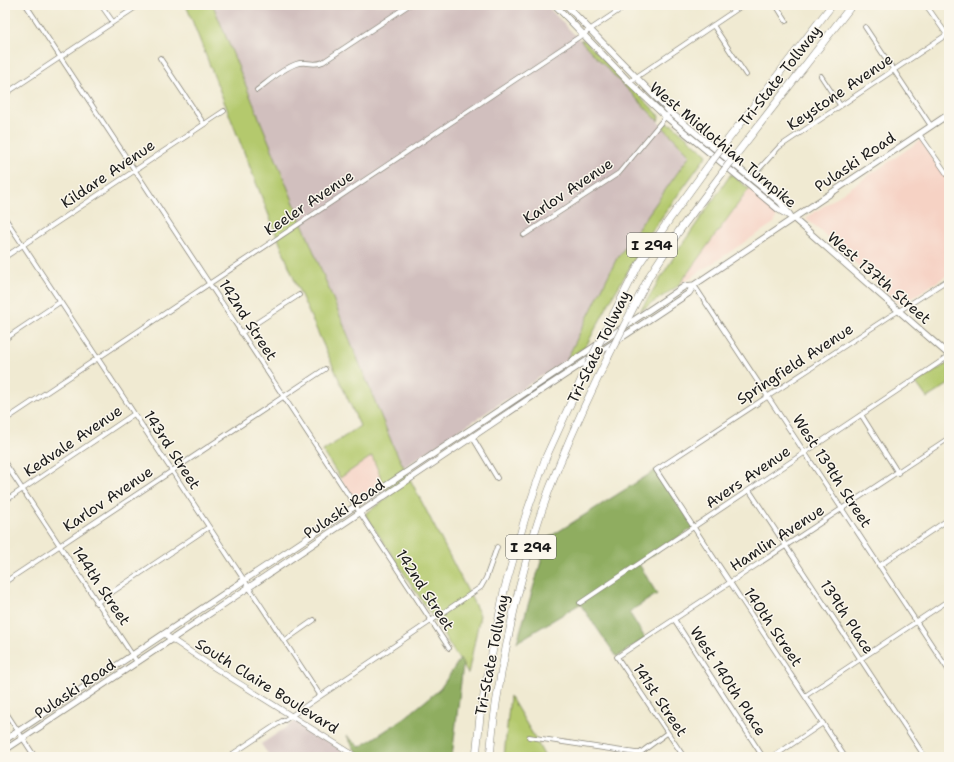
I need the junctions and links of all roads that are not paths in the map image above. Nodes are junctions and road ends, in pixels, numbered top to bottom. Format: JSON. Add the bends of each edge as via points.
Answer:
{"nodes":[{"id":1,"x":26,"y":5,"type":"edge"},
{"id":2,"x":101,"y":5,"type":"edge"},
{"id":3,"x":139,"y":5,"type":"edge"},
{"id":4,"x":408,"y":5,"type":"edge"},
{"id":5,"x":555,"y":5,"type":"edge"},
{"id":6,"x":566,"y":5,"type":"edge"},
{"id":7,"x":627,"y":5,"type":"edge"},
{"id":8,"x":743,"y":5,"type":"edge"},
{"id":9,"x":776,"y":5,"type":"edge"},
{"id":10,"x":832,"y":5,"type":"edge"},
{"id":11,"x":852,"y":5,"type":"edge"},
{"id":12,"x":926,"y":5,"type":"edge"},
{"id":13,"x":786,"y":21,"type":"dead end"},
{"id":14,"x":113,"y":22,"type":"junction"},
{"id":15,"x":713,"y":25,"type":"junction"},
{"id":16,"x":865,"y":27,"type":"dead end"},
{"id":17,"x":590,"y":30,"type":"junction"},
{"id":18,"x":583,"y":34,"type":"junction"},
{"id":19,"x":948,"y":34,"type":"edge"},
{"id":20,"x":60,"y":57,"type":"junction"},
{"id":21,"x":160,"y":58,"type":"dead end"},
{"id":22,"x":894,"y":70,"type":"junction"},
{"id":23,"x":746,"y":75,"type":"dead end"},
{"id":24,"x":821,"y":76,"type":"dead end"},
{"id":25,"x":636,"y":77,"type":"junction"},
{"id":26,"x":629,"y":82,"type":"junction"},
{"id":27,"x":257,"y":90,"type":"dead end"},
{"id":28,"x":5,"y":94,"type":"edge"},
{"id":29,"x":840,"y":105,"type":"junction"},
{"id":30,"x":224,"y":111,"type":"dead end"},
{"id":31,"x":670,"y":112,"type":"junction"},
{"id":32,"x":949,"y":114,"type":"edge"},
{"id":33,"x":666,"y":117,"type":"junction"},
{"id":34,"x":204,"y":124,"type":"junction"},
{"id":35,"x":931,"y":126,"type":"junction"},
{"id":36,"x":919,"y":134,"type":"junction"},
{"id":37,"x":135,"y":170,"type":"junction"},
{"id":38,"x":949,"y":177,"type":"edge"},
{"id":39,"x":751,"y":178,"type":"junction"},
{"id":40,"x":5,"y":218,"type":"edge"},
{"id":41,"x":792,"y":218,"type":"junction"},
{"id":42,"x":524,"y":235,"type":"dead end"},
{"id":43,"x":23,"y":245,"type":"junction"},
{"id":44,"x":5,"y":257,"type":"edge"},
{"id":45,"x":949,"y":279,"type":"edge"},
{"id":46,"x":210,"y":284,"type":"junction"},
{"id":47,"x":694,"y":285,"type":"junction"},
{"id":48,"x":299,"y":294,"type":"dead end"},
{"id":49,"x":60,"y":302,"type":"junction"},
{"id":50,"x":899,"y":311,"type":"junction"},
{"id":51,"x":241,"y":333,"type":"junction"},
{"id":52,"x":5,"y":339,"type":"edge"},
{"id":53,"x":949,"y":356,"type":"edge"},
{"id":54,"x":97,"y":358,"type":"junction"},
{"id":55,"x":325,"y":368,"type":"dead end"},
{"id":56,"x":284,"y":396,"type":"junction"},
{"id":57,"x":768,"y":396,"type":"junction"},
{"id":58,"x":134,"y":414,"type":"junction"},
{"id":59,"x":862,"y":416,"type":"junction"},
{"id":60,"x":5,"y":420,"type":"edge"},
{"id":61,"x":473,"y":438,"type":"junction"},
{"id":62,"x":949,"y":438,"type":"edge"},
{"id":63,"x":805,"y":453,"type":"junction"},
{"id":64,"x":5,"y":463,"type":"edge"},
{"id":65,"x":656,"y":470,"type":"joint"},
{"id":66,"x":172,"y":471,"type":"junction"},
{"id":67,"x":898,"y":473,"type":"junction"},
{"id":68,"x":498,"y":478,"type":"dead end"},
{"id":69,"x":22,"y":490,"type":"junction"},
{"id":70,"x":749,"y":490,"type":"junction"},
{"id":71,"x":5,"y":502,"type":"edge"},
{"id":72,"x":356,"y":506,"type":"junction"},
{"id":73,"x":842,"y":509,"type":"junction"},
{"id":74,"x":360,"y":512,"type":"junction"},
{"id":75,"x":949,"y":519,"type":"edge"},
{"id":76,"x":209,"y":527,"type":"junction"},
{"id":77,"x":694,"y":527,"type":"junction"},
{"id":78,"x":59,"y":546,"type":"junction"},
{"id":79,"x":786,"y":546,"type":"junction"},
{"id":80,"x":496,"y":547,"type":"dead end"},
{"id":81,"x":879,"y":566,"type":"junction"},
{"id":82,"x":245,"y":581,"type":"junction"},
{"id":83,"x":5,"y":582,"type":"edge"},
{"id":84,"x":729,"y":583,"type":"junction"},
{"id":85,"x":249,"y":587,"type":"junction"},
{"id":86,"x":949,"y":600,"type":"edge"},
{"id":87,"x":96,"y":603,"type":"junction"},
{"id":88,"x":580,"y":603,"type":"dead end"},
{"id":89,"x":674,"y":619,"type":"junction"},
{"id":90,"x":314,"y":620,"type":"dead end"},
{"id":91,"x":431,"y":621,"type":"junction"},
{"id":92,"x":916,"y":622,"type":"junction"},
{"id":93,"x":164,"y":634,"type":"junction"},
{"id":94,"x":172,"y":640,"type":"junction"},
{"id":95,"x":284,"y":641,"type":"junction"},
{"id":96,"x":449,"y":648,"type":"dead end"},
{"id":97,"x":132,"y":655,"type":"junction"},
{"id":98,"x":617,"y":657,"type":"joint"},
{"id":99,"x":860,"y":659,"type":"junction"},
{"id":100,"x":137,"y":662,"type":"junction"},
{"id":101,"x":949,"y":671,"type":"edge"},
{"id":102,"x":320,"y":695,"type":"junction"},
{"id":103,"x":805,"y":696,"type":"junction"},
{"id":104,"x":5,"y":711,"type":"edge"},
{"id":105,"x":291,"y":716,"type":"junction"},
{"id":106,"x":823,"y":723,"type":"junction"},
{"id":107,"x":18,"y":732,"type":"junction"},
{"id":108,"x":667,"y":732,"type":"junction"},
{"id":109,"x":22,"y":738,"type":"junction"},
{"id":110,"x":529,"y":738,"type":"dead end"},
{"id":111,"x":5,"y":740,"type":"edge"},
{"id":112,"x":5,"y":750,"type":"edge"},
{"id":113,"x":35,"y":757,"type":"edge"},
{"id":114,"x":228,"y":757,"type":"edge"},
{"id":115,"x":357,"y":757,"type":"edge"},
{"id":116,"x":476,"y":757,"type":"edge"},
{"id":117,"x":490,"y":757,"type":"edge"},
{"id":118,"x":684,"y":757,"type":"edge"},
{"id":119,"x":763,"y":757,"type":"edge"},
{"id":120,"x":773,"y":757,"type":"edge"},
{"id":121,"x":845,"y":757,"type":"edge"},
{"id":122,"x":925,"y":757,"type":"edge"}],
"edges":[{"from":1,"to":20,"type":"street","name":"142nd Street"},
{"from":2,"to":14,"type":"street"},
{"from":3,"to":14,"type":"street"},
{"from":4,"to":27,"type":"street","via":[[323,62],[317,65],[304,62],[296,64]]},
{"from":5,"to":18,"type":"main road","name":"West Midlothian Turnpike"},
{"from":6,"to":17,"type":"main road","name":"West Midlothian Turnpike"},
{"from":7,"to":17,"type":"street","name":"Keeler Avenue"},
{"from":8,"to":15,"type":"street"},
{"from":9,"to":13,"type":"street"},
{"from":10,"to":116,"type":"highway","name":"Tri-State Tollway","number":"I 294","bridge":true,"via":[[711,162],[639,264],[588,365],[546,457],[504,591],[480,716]]},
{"from":11,"to":117,"type":"highway","name":"Tri-State Tollway","number":"I 294","bridge":true,"via":[[679,231],[650,275],[583,408],[558,466],[516,599],[492,724]]},
{"from":12,"to":19,"type":"street"},
{"from":14,"to":20,"type":"street"},
{"from":15,"to":23,"type":"street"},
{"from":15,"to":25,"type":"street"},
{"from":16,"to":22,"type":"street"},
{"from":17,"to":18,"type":"street","name":"Keeler Avenue"},
{"from":17,"to":25,"type":"main road","name":"West Midlothian Turnpike"},
{"from":18,"to":26,"type":"main road","name":"West Midlothian Turnpike"},
{"from":18,"to":46,"type":"street","name":"Keeler Avenue"},
{"from":19,"to":22,"type":"street","name":"Keystone Avenue"},
{"from":20,"to":28,"type":"street"},
{"from":20,"to":37,"type":"street","name":"142nd Street"},
{"from":21,"to":34,"type":"street"},
{"from":22,"to":29,"type":"street","name":"Keystone Avenue"},
{"from":22,"to":35,"type":"street"},
{"from":24,"to":29,"type":"street"},
{"from":25,"to":26,"type":"street"},
{"from":25,"to":31,"type":"main road","name":"West Midlothian Turnpike"},
{"from":26,"to":33,"type":"main road","name":"West Midlothian Turnpike"},
{"from":29,"to":39,"type":"street","name":"Keystone Avenue","via":[[779,147]]},
{"from":30,"to":34,"type":"street","name":"Kildare Avenue"},
{"from":31,"to":33,"type":"street","name":"Karlov Avenue"},
{"from":31,"to":39,"type":"main road","name":"West Midlothian Turnpike"},
{"from":32,"to":35,"type":"main road","name":"Pulaski Road"},
{"from":33,"to":41,"type":"main road","name":"West Midlothian Turnpike"},
{"from":33,"to":42,"type":"street","name":"Karlov Avenue","via":[[619,173]]},
{"from":34,"to":37,"type":"street","name":"Kildare Avenue"},
{"from":35,"to":36,"type":"main road","name":"Pulaski Road"},
{"from":36,"to":38,"type":"street"},
{"from":36,"to":41,"type":"main road","name":"Pulaski Road"},
{"from":37,"to":43,"type":"street","name":"Kildare Avenue"},
{"from":37,"to":46,"type":"street","name":"142nd Street"},
{"from":39,"to":41,"type":"main road","name":"West Midlothian Turnpike","via":[[780,202]]},
{"from":40,"to":43,"type":"street","name":"143rd Street"},
{"from":41,"to":47,"type":"main road","name":"Pulaski Road"},
{"from":41,"to":50,"type":"main road","name":"West 137th Street"},
{"from":43,"to":44,"type":"street","name":"Kildare Avenue"},
{"from":43,"to":49,"type":"street","name":"143rd Street"},
{"from":45,"to":50,"type":"street","name":"Springfield Avenue"},
{"from":46,"to":51,"type":"street","name":"142nd Street"},
{"from":46,"to":54,"type":"street","name":"Keeler Avenue"},
{"from":47,"to":57,"type":"street","name":"West 139th Street"},
{"from":47,"to":61,"type":"main road","name":"Pulaski Road","via":[[688,293]]},
{"from":47,"to":72,"type":"main road","name":"Pulaski Road","via":[[685,286]]},
{"from":48,"to":51,"type":"street"},
{"from":49,"to":52,"type":"street"},
{"from":49,"to":54,"type":"street","name":"143rd Street"},
{"from":50,"to":53,"type":"main road","name":"West 137th Street"},
{"from":50,"to":57,"type":"street","name":"Springfield Avenue"},
{"from":51,"to":56,"type":"street","name":"142nd Street"},
{"from":53,"to":59,"type":"street","name":"Avers Avenue"},
{"from":54,"to":58,"type":"street","name":"143rd Street"},
{"from":54,"to":60,"type":"street","name":"Keeler Avenue"},
{"from":55,"to":56,"type":"street","name":"Karlov Avenue"},
{"from":56,"to":66,"type":"street","name":"Karlov Avenue"},
{"from":56,"to":72,"type":"street","name":"142nd Street"},
{"from":57,"to":63,"type":"street","name":"West 139th Street"},
{"from":57,"to":65,"type":"street","name":"Springfield Avenue"},
{"from":58,"to":66,"type":"street","name":"143rd Street"},
{"from":58,"to":69,"type":"street","name":"Kedvale Avenue"},
{"from":59,"to":63,"type":"street","name":"Avers Avenue"},
{"from":59,"to":67,"type":"street"},
{"from":61,"to":68,"type":"street"},
{"from":61,"to":74,"type":"main road","name":"Pulaski Road"},
{"from":62,"to":67,"type":"street","name":"Hamlin Avenue"},
{"from":63,"to":70,"type":"street","name":"Avers Avenue"},
{"from":63,"to":73,"type":"street","name":"West 139th Street"},
{"from":64,"to":69,"type":"street","name":"144th Street"},
{"from":65,"to":77,"type":"street","name":"140th Street"},
{"from":66,"to":76,"type":"street","name":"143rd Street"},
{"from":66,"to":78,"type":"street","name":"Karlov Avenue"},
{"from":67,"to":73,"type":"street","name":"Hamlin Avenue"},
{"from":69,"to":71,"type":"street","name":"Kedvale Avenue"},
{"from":69,"to":78,"type":"street","name":"144th Street"},
{"from":70,"to":77,"type":"street","name":"Avers Avenue"},
{"from":70,"to":79,"type":"street","name":"139th Place"},
{"from":72,"to":74,"type":"street","name":"142nd Street"},
{"from":72,"to":82,"type":"main road","name":"Pulaski Road"},
{"from":73,"to":79,"type":"street","name":"Hamlin Avenue"},
{"from":73,"to":81,"type":"street","name":"West 139th Street"},
{"from":74,"to":85,"type":"main road","name":"Pulaski Road"},
{"from":74,"to":91,"type":"street","name":"142nd Street"},
{"from":75,"to":81,"type":"street"},
{"from":76,"to":82,"type":"street","name":"143rd Street"},
{"from":76,"to":87,"type":"street"},
{"from":77,"to":84,"type":"street","name":"140th Street"},
{"from":77,"to":88,"type":"street","name":"Avers Avenue"},
{"from":78,"to":83,"type":"street","name":"Karlov Avenue"},
{"from":78,"to":87,"type":"street","name":"144th Street"},
{"from":79,"to":84,"type":"street","name":"Hamlin Avenue"},
{"from":79,"to":99,"type":"street","name":"139th Place"},
{"from":80,"to":91,"type":"street","via":[[481,587]]},
{"from":81,"to":92,"type":"street","name":"West 139th Street"},
{"from":82,"to":85,"type":"street","name":"143rd Street"},
{"from":82,"to":93,"type":"main road","name":"Pulaski Road"},
{"from":84,"to":89,"type":"street","name":"Hamlin Avenue"},
{"from":84,"to":103,"type":"street","name":"140th Street"},
{"from":85,"to":94,"type":"main road","name":"Pulaski Road"},
{"from":85,"to":95,"type":"street","name":"143rd Street"},
{"from":86,"to":92,"type":"street"},
{"from":87,"to":97,"type":"street","name":"144th Street"},
{"from":89,"to":98,"type":"street","name":"Hamlin Avenue"},
{"from":89,"to":119,"type":"street","name":"West 140th Place"},
{"from":90,"to":95,"type":"street"},
{"from":91,"to":96,"type":"street","name":"142nd Street"},
{"from":91,"to":102,"type":"street"},
{"from":92,"to":99,"type":"street"},
{"from":92,"to":101,"type":"street","name":"West 139th Street"},
{"from":93,"to":94,"type":"street","name":"South Claire Boulevard"},
{"from":93,"to":97,"type":"main road","name":"Pulaski Road"},
{"from":94,"to":100,"type":"main road","name":"Pulaski Road"},
{"from":94,"to":105,"type":"street","name":"South Claire Boulevard"},
{"from":95,"to":102,"type":"street","name":"143rd Street"},
{"from":97,"to":100,"type":"street","name":"144th Street"},
{"from":97,"to":107,"type":"main road","name":"Pulaski Road"},
{"from":98,"to":108,"type":"street","name":"141st Street"},
{"from":99,"to":103,"type":"street"},
{"from":99,"to":122,"type":"street","name":"139th Place"},
{"from":100,"to":109,"type":"main road","name":"Pulaski Road"},
{"from":102,"to":105,"type":"street"},
{"from":103,"to":106,"type":"street","name":"140th Street"},
{"from":104,"to":107,"type":"street"},
{"from":105,"to":114,"type":"street"},
{"from":105,"to":115,"type":"street","name":"South Claire Boulevard"},
{"from":106,"to":120,"type":"street"},
{"from":106,"to":121,"type":"street","name":"140th Street"},
{"from":107,"to":109,"type":"street"},
{"from":107,"to":111,"type":"main road","name":"Pulaski Road"},
{"from":108,"to":110,"type":"street","via":[[636,753]]},
{"from":108,"to":118,"type":"street","name":"141st Street"},
{"from":109,"to":112,"type":"main road","name":"Pulaski Road"},
{"from":109,"to":113,"type":"street"}]}
